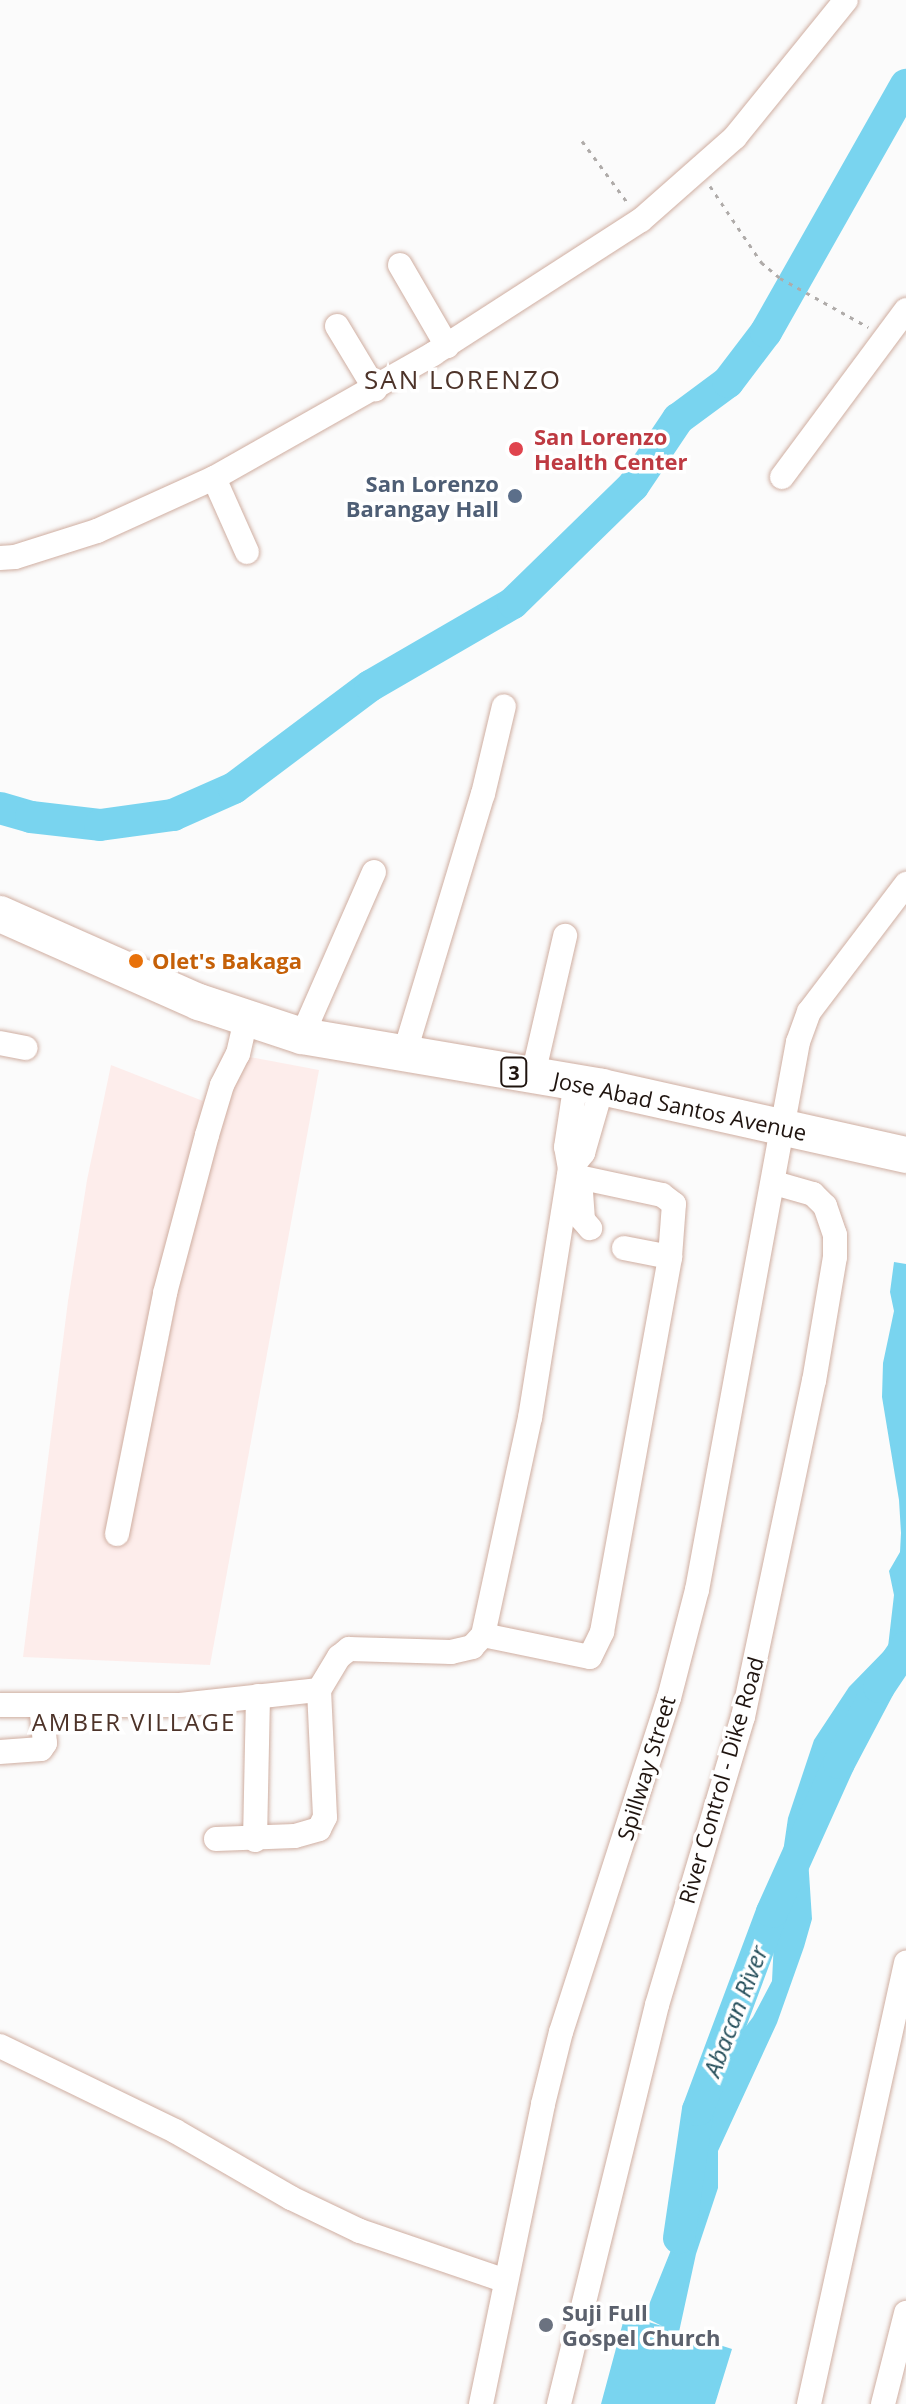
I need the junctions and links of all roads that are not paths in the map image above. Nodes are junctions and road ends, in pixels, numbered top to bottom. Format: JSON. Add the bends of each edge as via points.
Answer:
{"nodes":[{"id":1,"x":846,"y":0,"type":"edge"},
{"id":2,"x":400,"y":265,"type":"dead end"},
{"id":3,"x":906,"y":310,"type":"edge"},
{"id":4,"x":337,"y":326,"type":"dead end"},
{"id":5,"x":447,"y":346,"type":"junction"},
{"id":6,"x":375,"y":389,"type":"junction"},
{"id":7,"x":782,"y":477,"type":"dead end"},
{"id":8,"x":214,"y":478,"type":"junction"},
{"id":9,"x":247,"y":552,"type":"dead end"},
{"id":10,"x":0,"y":558,"type":"edge"},
{"id":11,"x":504,"y":706,"type":"dead end"},
{"id":12,"x":374,"y":872,"type":"dead end"},
{"id":13,"x":906,"y":884,"type":"edge"},
{"id":14,"x":0,"y":914,"type":"edge"},
{"id":15,"x":565,"y":936,"type":"dead end"},
{"id":16,"x":246,"y":1020,"type":"junction"},
{"id":17,"x":302,"y":1036,"type":"junction"},
{"id":18,"x":0,"y":1043,"type":"edge"},
{"id":19,"x":26,"y":1048,"type":"dead end"},
{"id":20,"x":404,"y":1055,"type":"junction"},
{"id":21,"x":533,"y":1075,"type":"junction"},
{"id":22,"x":589,"y":1084,"type":"junction"},
{"id":23,"x":790,"y":1128,"type":"junction"},
{"id":24,"x":906,"y":1155,"type":"edge"},
{"id":25,"x":573,"y":1174,"type":"junction"},
{"id":26,"x":775,"y":1183,"type":"junction"},
{"id":27,"x":590,"y":1228,"type":"dead end"},
{"id":28,"x":624,"y":1248,"type":"dead end"},
{"id":29,"x":670,"y":1257,"type":"junction"},
{"id":30,"x":117,"y":1534,"type":"dead end"},
{"id":31,"x":483,"y":1635,"type":"junction"},
{"id":32,"x":319,"y":1690,"type":"junction"},
{"id":33,"x":258,"y":1696,"type":"junction"},
{"id":34,"x":0,"y":1705,"type":"edge"},
{"id":35,"x":41,"y":1707,"type":"junction"},
{"id":36,"x":0,"y":1752,"type":"edge"},
{"id":37,"x":216,"y":1839,"type":"dead end"},
{"id":38,"x":255,"y":1840,"type":"junction"},
{"id":39,"x":906,"y":1963,"type":"edge"},
{"id":40,"x":0,"y":2046,"type":"edge"},
{"id":41,"x":506,"y":2281,"type":"junction"},
{"id":42,"x":906,"y":2313,"type":"edge"},
{"id":43,"x":902,"y":2346,"type":"edge"},
{"id":44,"x":481,"y":2404,"type":"edge"},
{"id":45,"x":559,"y":2404,"type":"edge"},
{"id":46,"x":809,"y":2404,"type":"edge"},
{"id":47,"x":883,"y":2404,"type":"edge"}],
"edges":[{"from":1,"to":5,"type":"street","via":[[762,106],[700,170],[641,220]]},
{"from":2,"to":5,"type":"street"},
{"from":3,"to":7,"type":"street"},
{"from":4,"to":6,"type":"street"},
{"from":5,"to":6,"type":"street"},
{"from":6,"to":8,"type":"street"},
{"from":8,"to":9,"type":"street"},
{"from":8,"to":10,"type":"street","via":[[97,531]]},
{"from":11,"to":20,"type":"street","via":[[483,794]]},
{"from":12,"to":17,"type":"street"},
{"from":13,"to":23,"type":"street","name":"Spillway Street","via":[[809,1012],[798,1042]]},
{"from":14,"to":16,"type":"highway","name":"Jose Abad Santos Avenue","number":"3"},
{"from":15,"to":21,"type":"street"},
{"from":16,"to":17,"type":"highway","name":"Jose Abad Santos Avenue","number":"3"},
{"from":16,"to":30,"type":"street","via":[[207,1135],[165,1293]]},
{"from":17,"to":20,"type":"highway","name":"Jose Abad Santos Avenue","number":"3"},
{"from":18,"to":19,"type":"street"},
{"from":20,"to":21,"type":"highway","name":"Jose Abad Santos Avenue","number":"3"},
{"from":21,"to":22,"type":"highway","name":"Jose Abad Santos Avenue","number":"3"},
{"from":22,"to":23,"type":"highway","name":"Jose Abad Santos Avenue","number":"3"},
{"from":22,"to":25,"type":"street","via":[[566,1147]]},
{"from":23,"to":24,"type":"highway","name":"Jose Abad Santos Avenue","number":"3"},
{"from":23,"to":26,"type":"street","name":"Spillway Street"},
{"from":25,"to":27,"type":"street","via":[[583,1220]]},
{"from":25,"to":29,"type":"street","via":[[662,1195],[674,1204]]},
{"from":25,"to":31,"type":"street","via":[[530,1418]]},
{"from":26,"to":41,"type":"street","name":"Spillway Street","via":[[697,1590],[669,1698],[561,2032]]},
{"from":26,"to":45,"type":"street","name":"River Control - Dike Road","via":[[813,1194],[825,1206],[835,1235],[814,1381],[743,1717],[657,2005]]},
{"from":28,"to":29,"type":"street"},
{"from":29,"to":31,"type":"street","via":[[597,1648],[590,1657]]},
{"from":31,"to":32,"type":"street","via":[[472,1647],[451,1652],[349,1649],[329,1668]]},
{"from":32,"to":33,"type":"street"},
{"from":32,"to":38,"type":"street","via":[[325,1817],[319,1829]]},
{"from":33,"to":35,"type":"street","via":[[180,1705]]},
{"from":33,"to":38,"type":"street"},
{"from":34,"to":35,"type":"street"},
{"from":35,"to":36,"type":"street","via":[[41,1749]]},
{"from":37,"to":38,"type":"street"},
{"from":39,"to":46,"type":"street"},
{"from":40,"to":41,"type":"street","via":[[175,2131],[360,2231]]},
{"from":41,"to":44,"type":"street","name":"Spillway Street"},
{"from":42,"to":43,"type":"street"},
{"from":43,"to":47,"type":"street"}]}
